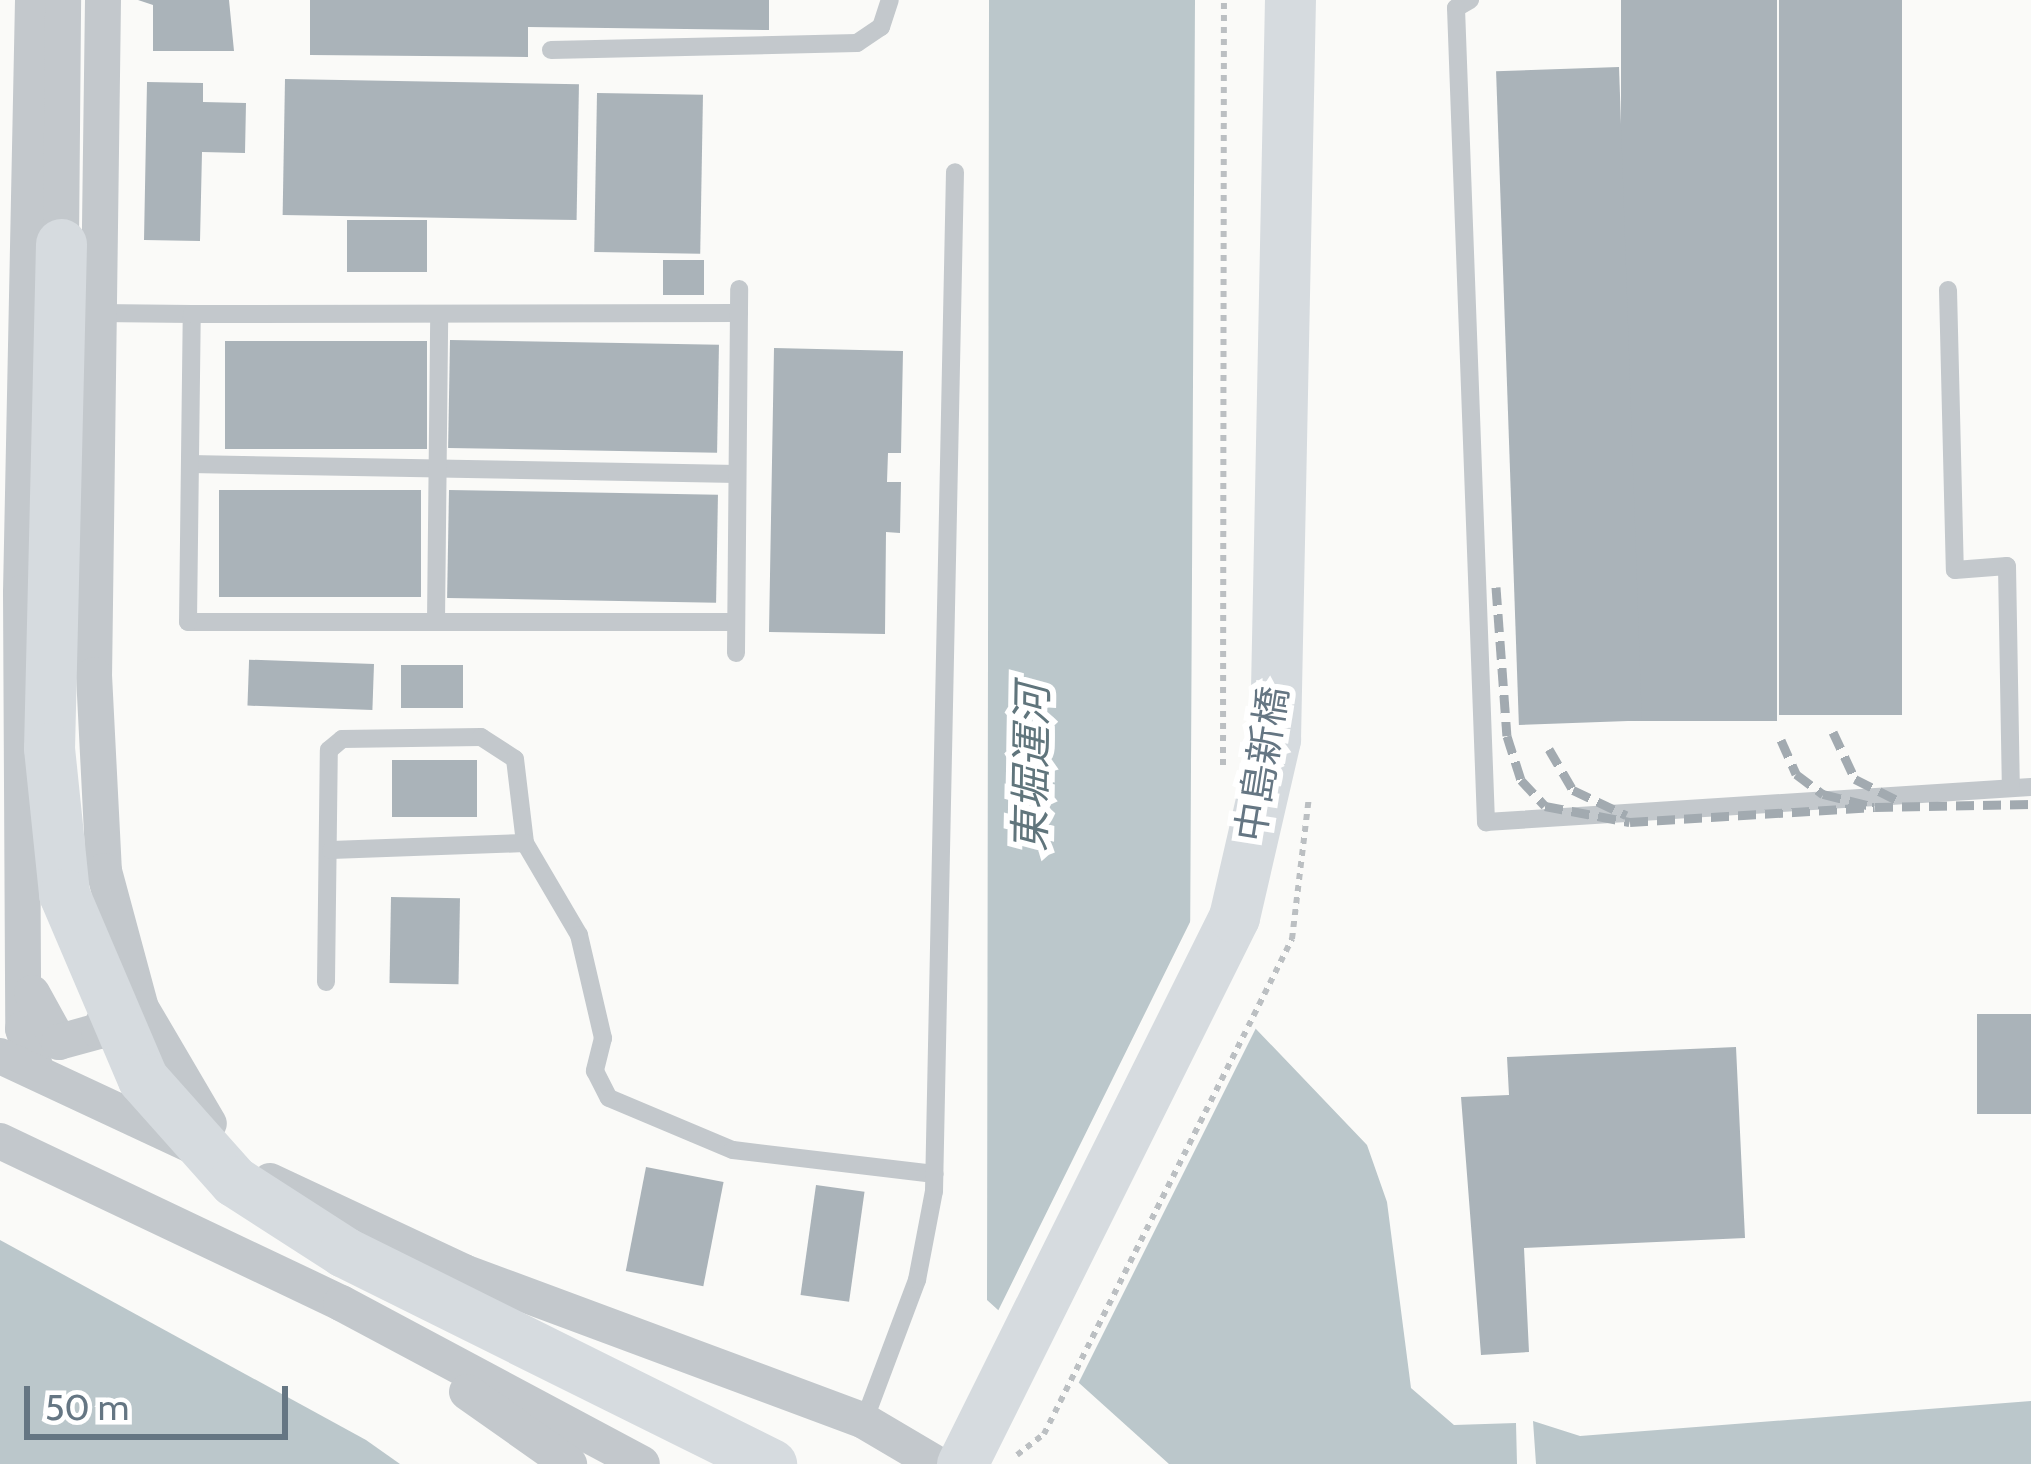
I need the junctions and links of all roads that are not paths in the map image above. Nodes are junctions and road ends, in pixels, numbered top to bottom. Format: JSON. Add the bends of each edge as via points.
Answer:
{"nodes":[{"id":1,"x":33,"y":0,"type":"edge"},
{"id":2,"x":63,"y":0,"type":"edge"},
{"id":3,"x":104,"y":0,"type":"edge"},
{"id":4,"x":890,"y":0,"type":"edge"},
{"id":5,"x":1289,"y":0,"type":"edge"},
{"id":6,"x":1470,"y":0,"type":"edge"},
{"id":7,"x":550,"y":50,"type":"dead end"},
{"id":8,"x":956,"y":172,"type":"dead end"},
{"id":9,"x":62,"y":244,"type":"joint"},
{"id":10,"x":740,"y":289,"type":"dead end"},
{"id":11,"x":1948,"y":290,"type":"dead end"},
{"id":12,"x":99,"y":313,"type":"junction"},
{"id":13,"x":739,"y":313,"type":"junction"},
{"id":14,"x":192,"y":314,"type":"junction"},
{"id":15,"x":439,"y":314,"type":"junction"},
{"id":16,"x":190,"y":464,"type":"junction"},
{"id":17,"x":437,"y":469,"type":"junction"},
{"id":18,"x":737,"y":474,"type":"junction"},
{"id":19,"x":10,"y":593,"type":"edge"},
{"id":20,"x":436,"y":622,"type":"junction"},
{"id":21,"x":736,"y":622,"type":"junction"},
{"id":22,"x":736,"y":653,"type":"dead end"},
{"id":23,"x":2021,"y":787,"type":"edge"},
{"id":24,"x":525,"y":843,"type":"junction"},
{"id":25,"x":331,"y":850,"type":"junction"},
{"id":26,"x":22,"y":928,"type":"junction"},
{"id":27,"x":120,"y":948,"type":"junction"},
{"id":28,"x":326,"y":982,"type":"dead end"},
{"id":29,"x":0,"y":1056,"type":"edge"},
{"id":30,"x":36,"y":1069,"type":"junction"},
{"id":31,"x":0,"y":1141,"type":"edge"},
{"id":32,"x":934,"y":1174,"type":"junction"},
{"id":33,"x":262,"y":1178,"type":"junction"},
{"id":34,"x":341,"y":1303,"type":"junction"},
{"id":35,"x":864,"y":1421,"type":"junction"},
{"id":36,"x":569,"y":1464,"type":"edge"},
{"id":37,"x":643,"y":1464,"type":"edge"},
{"id":38,"x":771,"y":1464,"type":"edge"},
{"id":39,"x":937,"y":1464,"type":"edge"},
{"id":40,"x":962,"y":1464,"type":"edge"}],
"edges":[{"from":1,"to":19,"type":"street"},
{"from":2,"to":9,"type":"street"},
{"from":3,"to":12,"type":"street"},
{"from":4,"to":7,"type":"lane","via":[[881,26],[857,43]]},
{"from":5,"to":40,"type":"street","name":"中島新橋","via":[[1275,739],[1234,917]]},
{"from":6,"to":23,"type":"lane","via":[[1456,8],[1486,822]]},
{"from":8,"to":32,"type":"lane"},
{"from":9,"to":38,"type":"street","via":[[49,748],[59,852],[97,988],[143,1079],[234,1181],[344,1252]]},
{"from":10,"to":13,"type":"lane"},
{"from":11,"to":23,"type":"lane","via":[[1955,569],[2006,566]]},
{"from":12,"to":14,"type":"lane"},
{"from":12,"to":27,"type":"street","via":[[94,675],[104,871]]},
{"from":13,"to":15,"type":"lane"},
{"from":13,"to":18,"type":"lane"},
{"from":14,"to":15,"type":"lane"},
{"from":14,"to":16,"type":"lane"},
{"from":15,"to":17,"type":"lane"},
{"from":16,"to":17,"type":"lane"},
{"from":16,"to":20,"type":"lane","via":[[188,622]]},
{"from":17,"to":18,"type":"lane"},
{"from":17,"to":20,"type":"lane"},
{"from":18,"to":21,"type":"lane"},
{"from":19,"to":26,"type":"street"},
{"from":20,"to":21,"type":"lane"},
{"from":21,"to":22,"type":"lane"},
{"from":24,"to":25,"type":"lane"},
{"from":24,"to":25,"type":"lane","via":[[505,746],[342,739],[327,763]]},
{"from":24,"to":32,"type":"lane","via":[[579,934],[603,1038],[595,1071],[609,1098],[733,1150]]},
{"from":25,"to":28,"type":"lane"},
{"from":26,"to":27,"type":"street","via":[[36,1011],[59,1042],[112,1017]]},
{"from":26,"to":30,"type":"street","via":[[23,1029]]},
{"from":27,"to":33,"type":"street","via":[[191,1102]]},
{"from":29,"to":30,"type":"street"},
{"from":30,"to":33,"type":"street"},
{"from":31,"to":34,"type":"street"},
{"from":32,"to":35,"type":"lane","via":[[917,1280]]},
{"from":33,"to":35,"type":"street","via":[[464,1272]]},
{"from":34,"to":36,"type":"street"},
{"from":34,"to":37,"type":"street"},
{"from":35,"to":39,"type":"street"}]}
